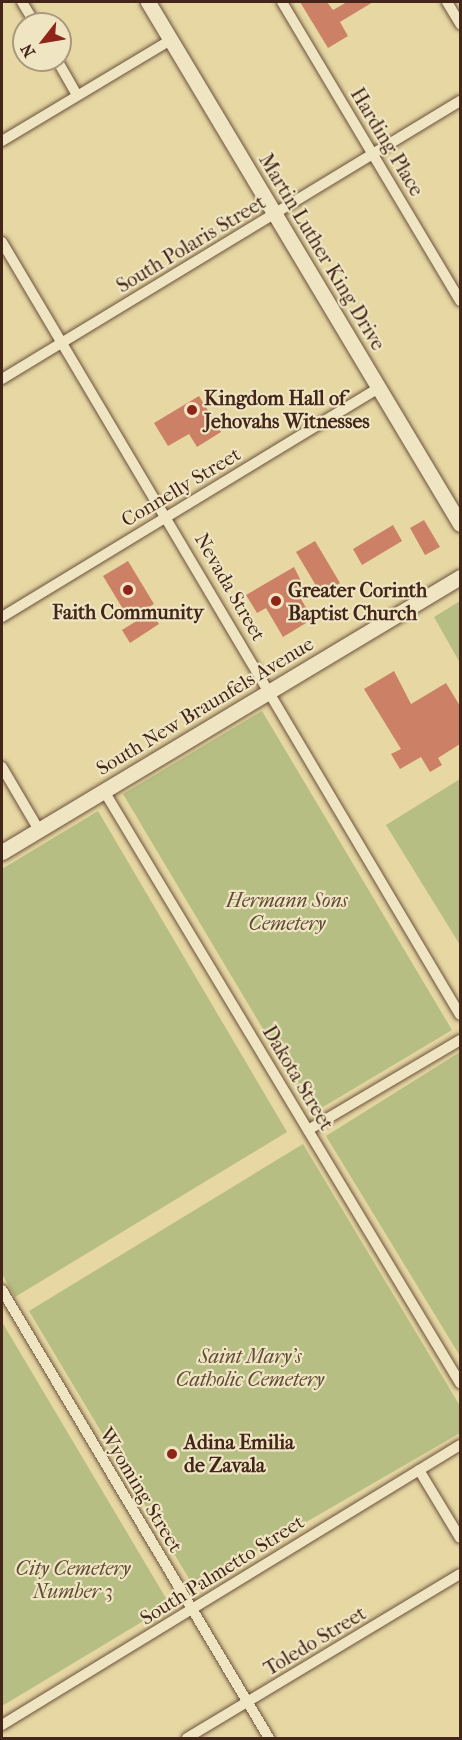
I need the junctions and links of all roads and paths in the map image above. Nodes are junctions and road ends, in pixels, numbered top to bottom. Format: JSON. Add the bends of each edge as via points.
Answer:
{"nodes":[{"id":1,"x":148,"y":2,"type":"edge"},
{"id":2,"x":282,"y":2,"type":"edge"},
{"id":3,"x":447,"y":2,"type":"edge"},
{"id":4,"x":460,"y":24,"type":"edge"},
{"id":5,"x":171,"y":40,"type":"junction"},
{"id":6,"x":64,"y":72,"type":"edge"},
{"id":7,"x":77,"y":95,"type":"junction"},
{"id":8,"x":460,"y":101,"type":"edge"},
{"id":9,"x":2,"y":141,"type":"edge"},
{"id":10,"x":373,"y":154,"type":"junction"},
{"id":11,"x":275,"y":214,"type":"junction"},
{"id":12,"x":2,"y":242,"type":"edge"},
{"id":13,"x":460,"y":301,"type":"edge"},
{"id":14,"x":63,"y":342,"type":"junction"},
{"id":15,"x":2,"y":379,"type":"edge"},
{"id":16,"x":379,"y":388,"type":"junction"},
{"id":17,"x":168,"y":516,"type":"junction"},
{"id":18,"x":460,"y":524,"type":"edge"},
{"id":19,"x":460,"y":577,"type":"edge"},
{"id":20,"x":2,"y":617,"type":"edge"},
{"id":21,"x":270,"y":692,"type":"junction"},
{"id":22,"x":2,"y":767,"type":"edge"},
{"id":23,"x":104,"y":791,"type":"junction"},
{"id":24,"x":39,"y":830,"type":"junction"},
{"id":25,"x":2,"y":852,"type":"edge"},
{"id":26,"x":460,"y":1015,"type":"edge"},
{"id":27,"x":460,"y":1040,"type":"edge"},
{"id":28,"x":308,"y":1130,"type":"junction"},
{"id":29,"x":2,"y":1290,"type":"edge"},
{"id":30,"x":460,"y":1383,"type":"edge"},
{"id":31,"x":460,"y":1445,"type":"edge"},
{"id":32,"x":419,"y":1470,"type":"junction"},
{"id":33,"x":460,"y":1538,"type":"edge"},
{"id":34,"x":460,"y":1574,"type":"edge"},
{"id":35,"x":192,"y":1611,"type":"junction"},
{"id":36,"x":248,"y":1703,"type":"junction"},
{"id":37,"x":2,"y":1725,"type":"edge"},
{"id":38,"x":188,"y":1738,"type":"edge"},
{"id":39,"x":269,"y":1738,"type":"edge"}],
"edges":[{"from":1,"to":5,"type":"main road","name":"Martin Luther King Drive"},
{"from":2,"to":10,"type":"street","name":"Harding Place"},
{"from":3,"to":4,"type":"street"},
{"from":5,"to":7,"type":"street"},
{"from":5,"to":11,"type":"main road","name":"Martin Luther King Drive"},
{"from":6,"to":7,"type":"street"},
{"from":7,"to":9,"type":"street"},
{"from":8,"to":10,"type":"street","name":"South Polaris Street"},
{"from":10,"to":11,"type":"street","name":"South Polaris Street"},
{"from":10,"to":13,"type":"street","name":"Harding Place"},
{"from":11,"to":14,"type":"street","name":"South Polaris Street"},
{"from":11,"to":16,"type":"main road","name":"Martin Luther King Drive"},
{"from":12,"to":14,"type":"street","name":"Nevada Street"},
{"from":14,"to":15,"type":"street","name":"South Polaris Street"},
{"from":14,"to":17,"type":"street","name":"Nevada Street"},
{"from":16,"to":17,"type":"street","name":"Connelly Street"},
{"from":16,"to":18,"type":"main road","name":"Martin Luther King Drive"},
{"from":17,"to":20,"type":"street","name":"Connelly Street"},
{"from":17,"to":21,"type":"street","name":"Nevada Street"},
{"from":19,"to":21,"type":"main road","name":"South New Braunfels Avenue"},
{"from":21,"to":23,"type":"main road","name":"South New Braunfels Avenue"},
{"from":21,"to":26,"type":"street","name":"Nevada Street"},
{"from":22,"to":24,"type":"street"},
{"from":23,"to":24,"type":"main road","name":"South New Braunfels Avenue"},
{"from":23,"to":28,"type":"street","name":"Dakota Street"},
{"from":24,"to":25,"type":"main road","name":"South New Braunfels Avenue"},
{"from":27,"to":28,"type":"street"},
{"from":28,"to":30,"type":"street","name":"Dakota Street"},
{"from":29,"to":35,"type":"street","name":"Wyoming Street"},
{"from":31,"to":32,"type":"street","name":"South Palmetto Street"},
{"from":32,"to":33,"type":"street"},
{"from":32,"to":35,"type":"street","name":"South Palmetto Street"},
{"from":34,"to":36,"type":"street","name":"Toledo Street"},
{"from":35,"to":36,"type":"street","name":"Wyoming Street"},
{"from":35,"to":37,"type":"street","name":"South Palmetto Street"},
{"from":36,"to":38,"type":"street","name":"Toledo Street"},
{"from":36,"to":39,"type":"street","name":"Wyoming Street"}]}
